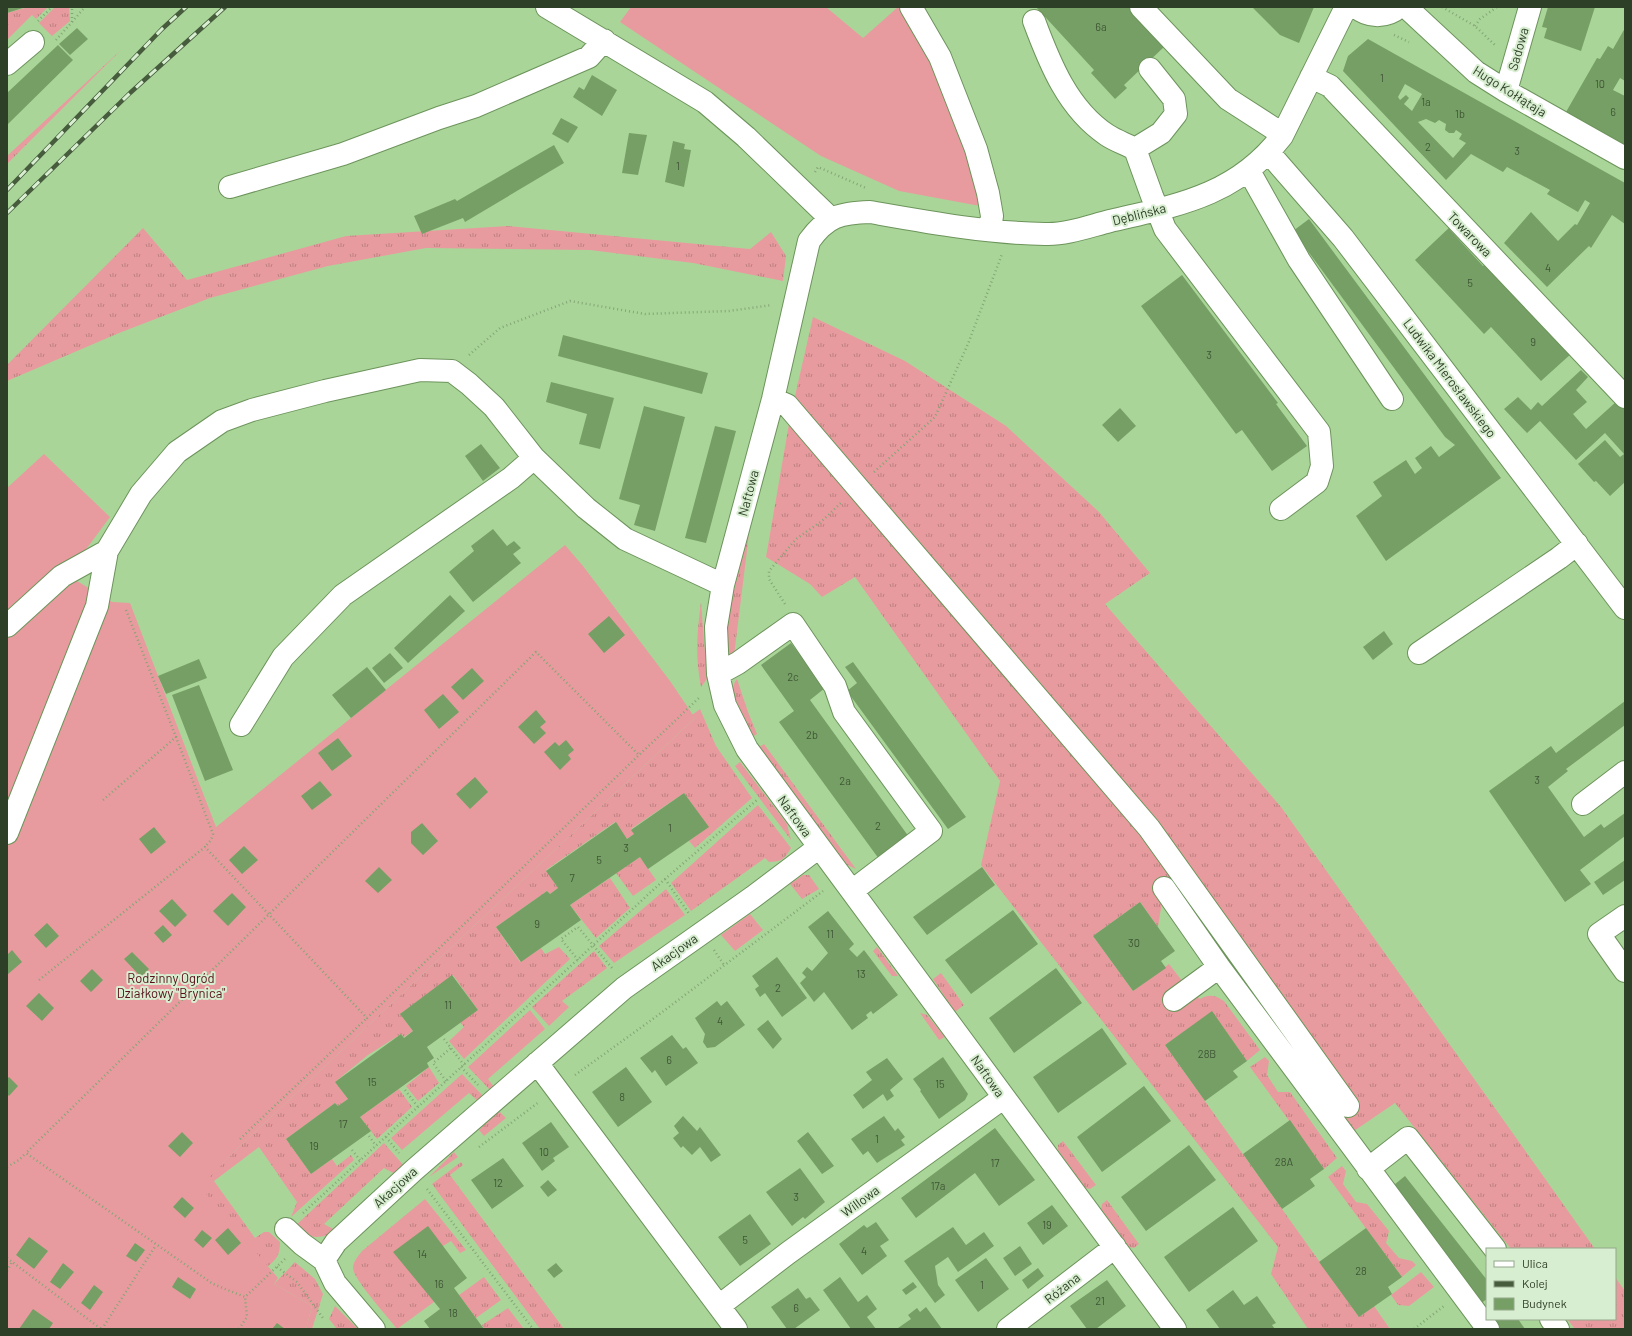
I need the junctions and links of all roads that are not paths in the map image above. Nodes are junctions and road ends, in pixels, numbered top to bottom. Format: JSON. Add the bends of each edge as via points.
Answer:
{"nodes":[{"id":1,"x":546,"y":7,"type":"edge"},
{"id":2,"x":911,"y":7,"type":"edge"},
{"id":3,"x":1142,"y":7,"type":"edge"},
{"id":4,"x":1350,"y":7,"type":"edge"},
{"id":5,"x":1356,"y":7,"type":"edge"},
{"id":6,"x":1399,"y":7,"type":"edge"},
{"id":7,"x":1406,"y":7,"type":"edge"},
{"id":8,"x":1530,"y":7,"type":"edge"},
{"id":9,"x":1034,"y":21,"type":"dead end"},
{"id":10,"x":604,"y":40,"type":"junction"},
{"id":11,"x":33,"y":42,"type":"road end"},
{"id":12,"x":7,"y":64,"type":"edge"},
{"id":13,"x":1150,"y":69,"type":"dead end"},
{"id":14,"x":1311,"y":77,"type":"junction"},
{"id":15,"x":1506,"y":91,"type":"junction"},
{"id":16,"x":1282,"y":136,"type":"junction"},
{"id":17,"x":1135,"y":149,"type":"junction"},
{"id":18,"x":1269,"y":153,"type":"junction"},
{"id":19,"x":1625,"y":158,"type":"edge"},
{"id":20,"x":1249,"y":171,"type":"junction"},
{"id":21,"x":230,"y":187,"type":"dead end"},
{"id":22,"x":1158,"y":210,"type":"junction"},
{"id":23,"x":830,"y":218,"type":"junction"},
{"id":24,"x":990,"y":230,"type":"junction"},
{"id":25,"x":1625,"y":396,"type":"edge"},
{"id":26,"x":773,"y":398,"type":"junction"},
{"id":27,"x":1392,"y":399,"type":"dead end"},
{"id":28,"x":534,"y":458,"type":"junction"},
{"id":29,"x":1281,"y":509,"type":"dead end"},
{"id":30,"x":1577,"y":544,"type":"junction"},
{"id":31,"x":107,"y":551,"type":"junction"},
{"id":32,"x":723,"y":584,"type":"junction"},
{"id":33,"x":1625,"y":608,"type":"edge"},
{"id":34,"x":7,"y":626,"type":"edge"},
{"id":35,"x":1419,"y":653,"type":"dead end"},
{"id":36,"x":718,"y":674,"type":"junction"},
{"id":37,"x":240,"y":725,"type":"dead end"},
{"id":38,"x":1625,"y":772,"type":"edge"},
{"id":39,"x":1583,"y":804,"type":"dead end"},
{"id":40,"x":7,"y":833,"type":"edge"},
{"id":41,"x":818,"y":848,"type":"junction"},
{"id":42,"x":1164,"y":888,"type":"dead end"},
{"id":43,"x":852,"y":891,"type":"junction"},
{"id":44,"x":1625,"y":916,"type":"edge"},
{"id":45,"x":1219,"y":967,"type":"junction"},
{"id":46,"x":1625,"y":971,"type":"edge"},
{"id":47,"x":1174,"y":1000,"type":"dead end"},
{"id":48,"x":537,"y":1063,"type":"junction"},
{"id":49,"x":1003,"y":1098,"type":"junction"},
{"id":50,"x":1348,"y":1106,"type":"dead end"},
{"id":51,"x":1368,"y":1169,"type":"junction"},
{"id":52,"x":286,"y":1229,"type":"road end"},
{"id":53,"x":1115,"y":1247,"type":"junction"},
{"id":54,"x":1494,"y":1248,"type":"edge"},
{"id":55,"x":324,"y":1260,"type":"junction"},
{"id":56,"x":719,"y":1306,"type":"junction"},
{"id":57,"x":1551,"y":1320,"type":"edge"},
{"id":58,"x":1478,"y":1326,"type":"edge"},
{"id":59,"x":374,"y":1329,"type":"edge"},
{"id":60,"x":736,"y":1329,"type":"edge"},
{"id":61,"x":1008,"y":1329,"type":"edge"},
{"id":62,"x":1175,"y":1329,"type":"edge"},
{"id":63,"x":1558,"y":1329,"type":"edge"}],
"edges":[{"from":1,"to":10,"type":"street"},
{"from":2,"to":24,"type":"street","via":[[940,57],[976,149],[992,216]]},
{"from":3,"to":16,"type":"street","via":[[1228,99]]},
{"from":4,"to":14,"type":"street","name":"Dęblińska","via":[[1343,13]]},
{"from":5,"to":6,"type":"street","via":[[1368,14],[1378,15],[1387,14]]},
{"from":7,"to":15,"type":"street","name":"Hugo Kołłątaja","via":[[1476,72]]},
{"from":8,"to":15,"type":"street","name":"Sadowa"},
{"from":9,"to":17,"type":"street","via":[[1058,80],[1086,118],[1108,136]]},
{"from":10,"to":21,"type":"street","via":[[588,56],[476,106],[343,154]]},
{"from":10,"to":23,"type":"street","via":[[705,102],[746,137]]},
{"from":11,"to":12,"type":"street"},
{"from":13,"to":17,"type":"street","via":[[1174,99],[1176,114],[1161,133]]},
{"from":14,"to":16,"type":"street","name":"Dęblińska"},
{"from":14,"to":25,"type":"street","name":"Towarowa","via":[[1330,86]]},
{"from":15,"to":19,"type":"street","name":"Hugo Kołłątaja"},
{"from":16,"to":18,"type":"street","name":"Dęblińska"},
{"from":17,"to":22,"type":"street"},
{"from":18,"to":20,"type":"street","name":"Dęblińska"},
{"from":18,"to":30,"type":"street","name":"Ludwika Mierosławskiego","via":[[1343,238]]},
{"from":20,"to":22,"type":"street","name":"Dęblińska","via":[[1195,200]]},
{"from":20,"to":27,"type":"street","via":[[1299,260]]},
{"from":22,"to":24,"type":"street","name":"Dęblińska","via":[[1046,234]]},
{"from":22,"to":29,"type":"street","via":[[1165,229],[1319,432],[1322,466],[1316,482]]},
{"from":23,"to":24,"type":"street","name":"Dęblińska","via":[[850,212],[870,212]]},
{"from":23,"to":26,"type":"street","name":"Naftowa","via":[[819,227],[809,241]]},
{"from":26,"to":32,"type":"street","name":"Naftowa"},
{"from":26,"to":50,"type":"street","via":[[787,405],[802,422],[1149,828]]},
{"from":28,"to":31,"type":"street","via":[[494,407],[469,384],[452,372],[420,370],[252,410],[222,421],[177,452],[141,494]]},
{"from":28,"to":32,"type":"street","via":[[586,508],[625,539],[665,560]]},
{"from":28,"to":37,"type":"street","via":[[511,478],[343,595],[283,657]]},
{"from":30,"to":33,"type":"street","name":"Ludwika Mierosławskiego"},
{"from":30,"to":35,"type":"street"},
{"from":31,"to":34,"type":"street","via":[[62,576]]},
{"from":31,"to":40,"type":"street","via":[[96,606]]},
{"from":32,"to":36,"type":"street","name":"Naftowa","via":[[716,627]]},
{"from":36,"to":41,"type":"street","name":"Naftowa","via":[[725,705],[747,749]]},
{"from":36,"to":43,"type":"street","via":[[793,624],[835,686],[844,712],[931,831]]},
{"from":38,"to":39,"type":"street"},
{"from":41,"to":43,"type":"street","name":"Naftowa"},
{"from":41,"to":48,"type":"street","name":"Akacjowa","via":[[624,988]]},
{"from":42,"to":45,"type":"street"},
{"from":43,"to":49,"type":"street","name":"Naftowa"},
{"from":44,"to":46,"type":"street","via":[[1599,934]]},
{"from":45,"to":47,"type":"street"},
{"from":45,"to":51,"type":"street"},
{"from":48,"to":55,"type":"street","name":"Akacjowa","via":[[336,1242]]},
{"from":48,"to":56,"type":"street"},
{"from":49,"to":53,"type":"street","name":"Naftowa"},
{"from":49,"to":56,"type":"street","name":"Willowa","via":[[794,1248]]},
{"from":51,"to":54,"type":"street","via":[[1408,1138]]},
{"from":51,"to":58,"type":"street","via":[[1460,1294]]},
{"from":52,"to":55,"type":"street"},
{"from":53,"to":61,"type":"street","name":"Różana"},
{"from":53,"to":62,"type":"street","name":"Naftowa"},
{"from":55,"to":59,"type":"street","via":[[336,1283]]},
{"from":56,"to":60,"type":"street"},
{"from":57,"to":63,"type":"street"}]}
